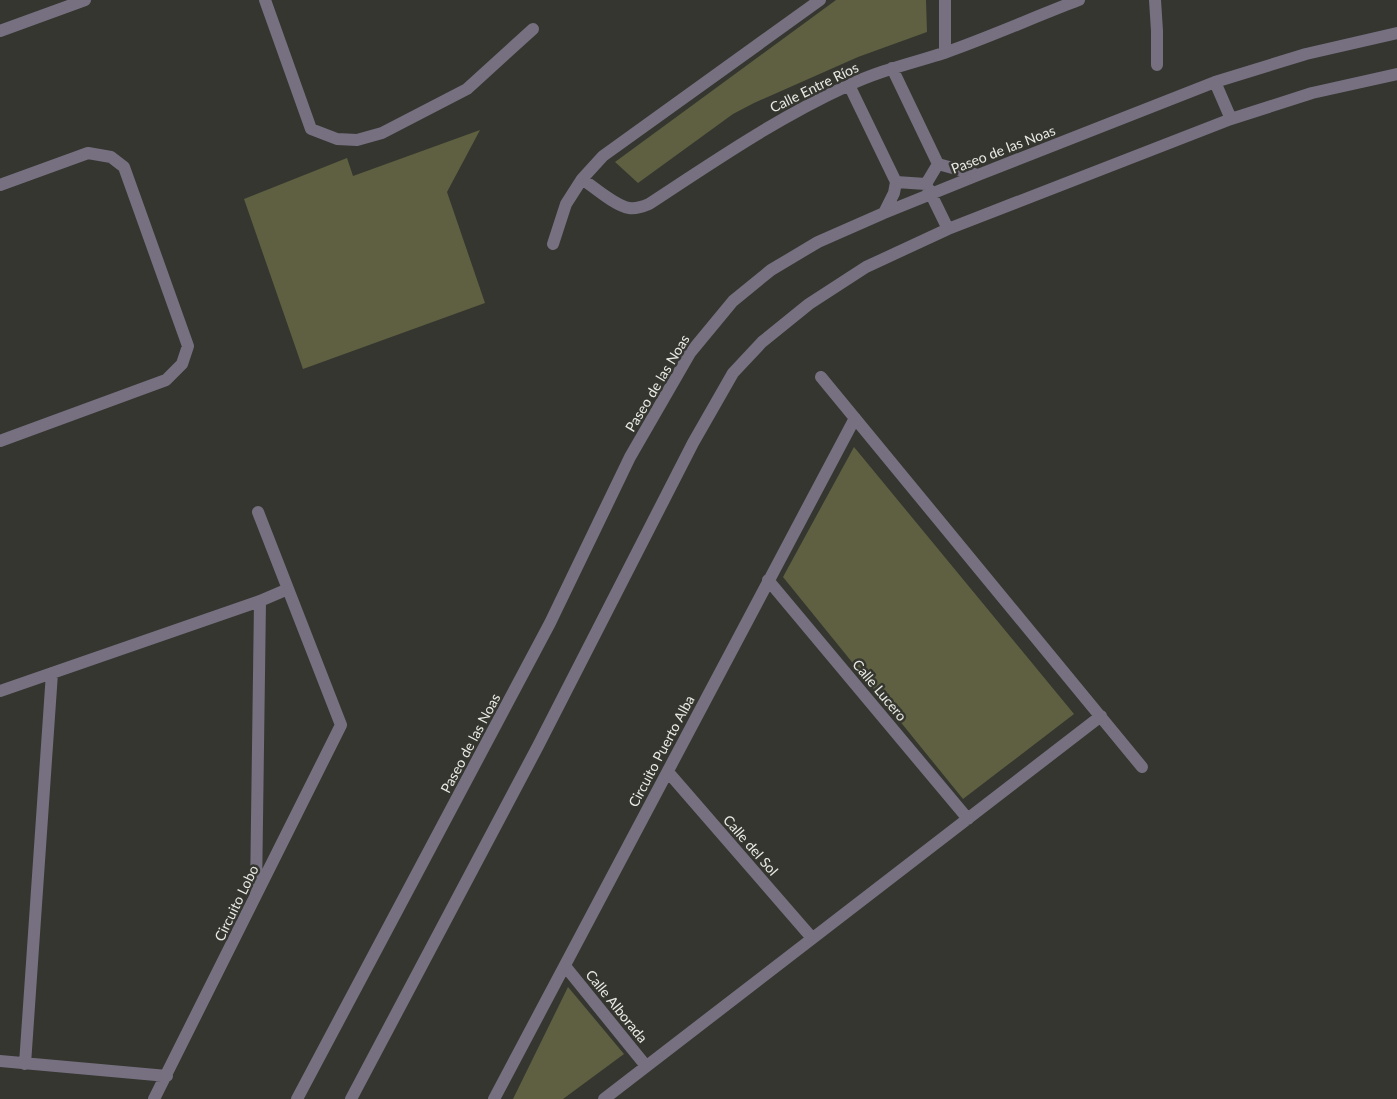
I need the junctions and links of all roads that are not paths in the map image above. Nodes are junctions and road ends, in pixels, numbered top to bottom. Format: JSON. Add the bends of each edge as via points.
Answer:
{"nodes":[{"id":1,"x":85,"y":0,"type":"edge"},
{"id":2,"x":265,"y":0,"type":"edge"},
{"id":3,"x":820,"y":0,"type":"edge"},
{"id":4,"x":944,"y":0,"type":"edge"},
{"id":5,"x":1079,"y":0,"type":"edge"},
{"id":6,"x":1155,"y":0,"type":"edge"},
{"id":7,"x":533,"y":29,"type":"dead end"},
{"id":8,"x":0,"y":32,"type":"edge"},
{"id":9,"x":1397,"y":33,"type":"edge"},
{"id":10,"x":945,"y":52,"type":"junction"},
{"id":11,"x":1157,"y":65,"type":"dead end"},
{"id":12,"x":892,"y":68,"type":"junction"},
{"id":13,"x":1397,"y":74,"type":"edge"},
{"id":14,"x":1215,"y":82,"type":"junction"},
{"id":15,"x":849,"y":85,"type":"junction"},
{"id":16,"x":1230,"y":119,"type":"junction"},
{"id":17,"x":938,"y":164,"type":"junction"},
{"id":18,"x":978,"y":175,"type":"junction"},
{"id":19,"x":582,"y":178,"type":"junction"},
{"id":20,"x":896,"y":182,"type":"junction"},
{"id":21,"x":0,"y":185,"type":"edge"},
{"id":22,"x":928,"y":189,"type":"junction"},
{"id":23,"x":884,"y":213,"type":"junction"},
{"id":24,"x":948,"y":229,"type":"junction"},
{"id":25,"x":553,"y":244,"type":"dead end"},
{"id":26,"x":821,"y":377,"type":"dead end"},
{"id":27,"x":855,"y":418,"type":"junction"},
{"id":28,"x":0,"y":441,"type":"edge"},
{"id":29,"x":258,"y":512,"type":"dead end"},
{"id":30,"x":768,"y":580,"type":"junction"},
{"id":31,"x":288,"y":589,"type":"junction"},
{"id":32,"x":260,"y":601,"type":"junction"},
{"id":33,"x":52,"y":673,"type":"junction"},
{"id":34,"x":0,"y":691,"type":"edge"},
{"id":35,"x":1101,"y":716,"type":"junction"},
{"id":36,"x":1142,"y":768,"type":"dead end"},
{"id":37,"x":668,"y":772,"type":"junction"},
{"id":38,"x":968,"y":819,"type":"junction"},
{"id":39,"x":256,"y":897,"type":"junction"},
{"id":40,"x":812,"y":938,"type":"junction"},
{"id":41,"x":565,"y":966,"type":"junction"},
{"id":42,"x":0,"y":1061,"type":"edge"},
{"id":43,"x":25,"y":1064,"type":"junction"},
{"id":44,"x":646,"y":1066,"type":"junction"},
{"id":45,"x":167,"y":1076,"type":"junction"},
{"id":46,"x":154,"y":1099,"type":"edge"},
{"id":47,"x":297,"y":1099,"type":"edge"},
{"id":48,"x":351,"y":1099,"type":"edge"},
{"id":49,"x":494,"y":1099,"type":"edge"},
{"id":50,"x":604,"y":1099,"type":"edge"}],
"edges":[{"from":1,"to":8,"type":"street"},
{"from":2,"to":7,"type":"street","via":[[311,129],[337,139],[357,140],[382,133],[468,89]]},
{"from":3,"to":19,"type":"street","via":[[603,156]]},
{"from":4,"to":10,"type":"street"},
{"from":5,"to":10,"type":"street","name":"Calle Entre Ríos"},
{"from":6,"to":11,"type":"street"},
{"from":9,"to":14,"type":"street","name":"Paseo de las Noas","via":[[1306,54]]},
{"from":10,"to":12,"type":"street","name":"Calle Entre Ríos"},
{"from":12,"to":15,"type":"street","name":"Calle Entre Ríos"},
{"from":12,"to":17,"type":"street"},
{"from":13,"to":16,"type":"street","via":[[1312,93]]},
{"from":14,"to":16,"type":"street"},
{"from":14,"to":18,"type":"street","name":"Paseo de las Noas"},
{"from":15,"to":19,"type":"street","name":"Calle Entre Ríos","via":[[767,127],[639,208],[619,204]]},
{"from":15,"to":20,"type":"street"},
{"from":16,"to":24,"type":"street"},
{"from":17,"to":18,"type":"street"},
{"from":17,"to":22,"type":"street"},
{"from":18,"to":22,"type":"street","name":"Paseo de las Noas"},
{"from":19,"to":25,"type":"street","via":[[566,204]]},
{"from":20,"to":22,"type":"street"},
{"from":20,"to":23,"type":"street"},
{"from":21,"to":28,"type":"street","via":[[88,153],[111,157],[124,167],[188,346],[182,364],[166,380]]},
{"from":22,"to":23,"type":"street","name":"Paseo de las Noas"},
{"from":22,"to":24,"type":"street"},
{"from":23,"to":47,"type":"street","name":"Paseo de las Noas","via":[[818,242],[771,270],[733,301],[690,352],[630,457],[550,623]]},
{"from":24,"to":48,"type":"street","via":[[866,268],[809,304],[762,342],[733,373],[693,443],[538,746]]},
{"from":26,"to":27,"type":"street"},
{"from":27,"to":30,"type":"street","name":"Circuito Puerto Alba"},
{"from":27,"to":35,"type":"street"},
{"from":29,"to":31,"type":"street","name":"Circuito Lobo"},
{"from":30,"to":37,"type":"street","name":"Circuito Puerto Alba"},
{"from":30,"to":38,"type":"street","name":"Calle Lucero"},
{"from":31,"to":32,"type":"street"},
{"from":31,"to":39,"type":"street","name":"Circuito Lobo","via":[[341,725]]},
{"from":32,"to":33,"type":"street"},
{"from":32,"to":39,"type":"street"},
{"from":33,"to":34,"type":"street"},
{"from":33,"to":43,"type":"street"},
{"from":35,"to":36,"type":"street"},
{"from":35,"to":38,"type":"street"},
{"from":37,"to":40,"type":"street","name":"Calle del Sol"},
{"from":37,"to":41,"type":"street","name":"Circuito Puerto Alba"},
{"from":38,"to":40,"type":"street"},
{"from":39,"to":45,"type":"street","name":"Circuito Lobo"},
{"from":40,"to":44,"type":"street"},
{"from":41,"to":44,"type":"street","name":"Calle Alborada"},
{"from":41,"to":49,"type":"street","name":"Circuito Puerto Alba"},
{"from":42,"to":43,"type":"street"},
{"from":43,"to":45,"type":"street"},
{"from":44,"to":50,"type":"street"},
{"from":45,"to":46,"type":"street","name":"Circuito Lobo"}]}
